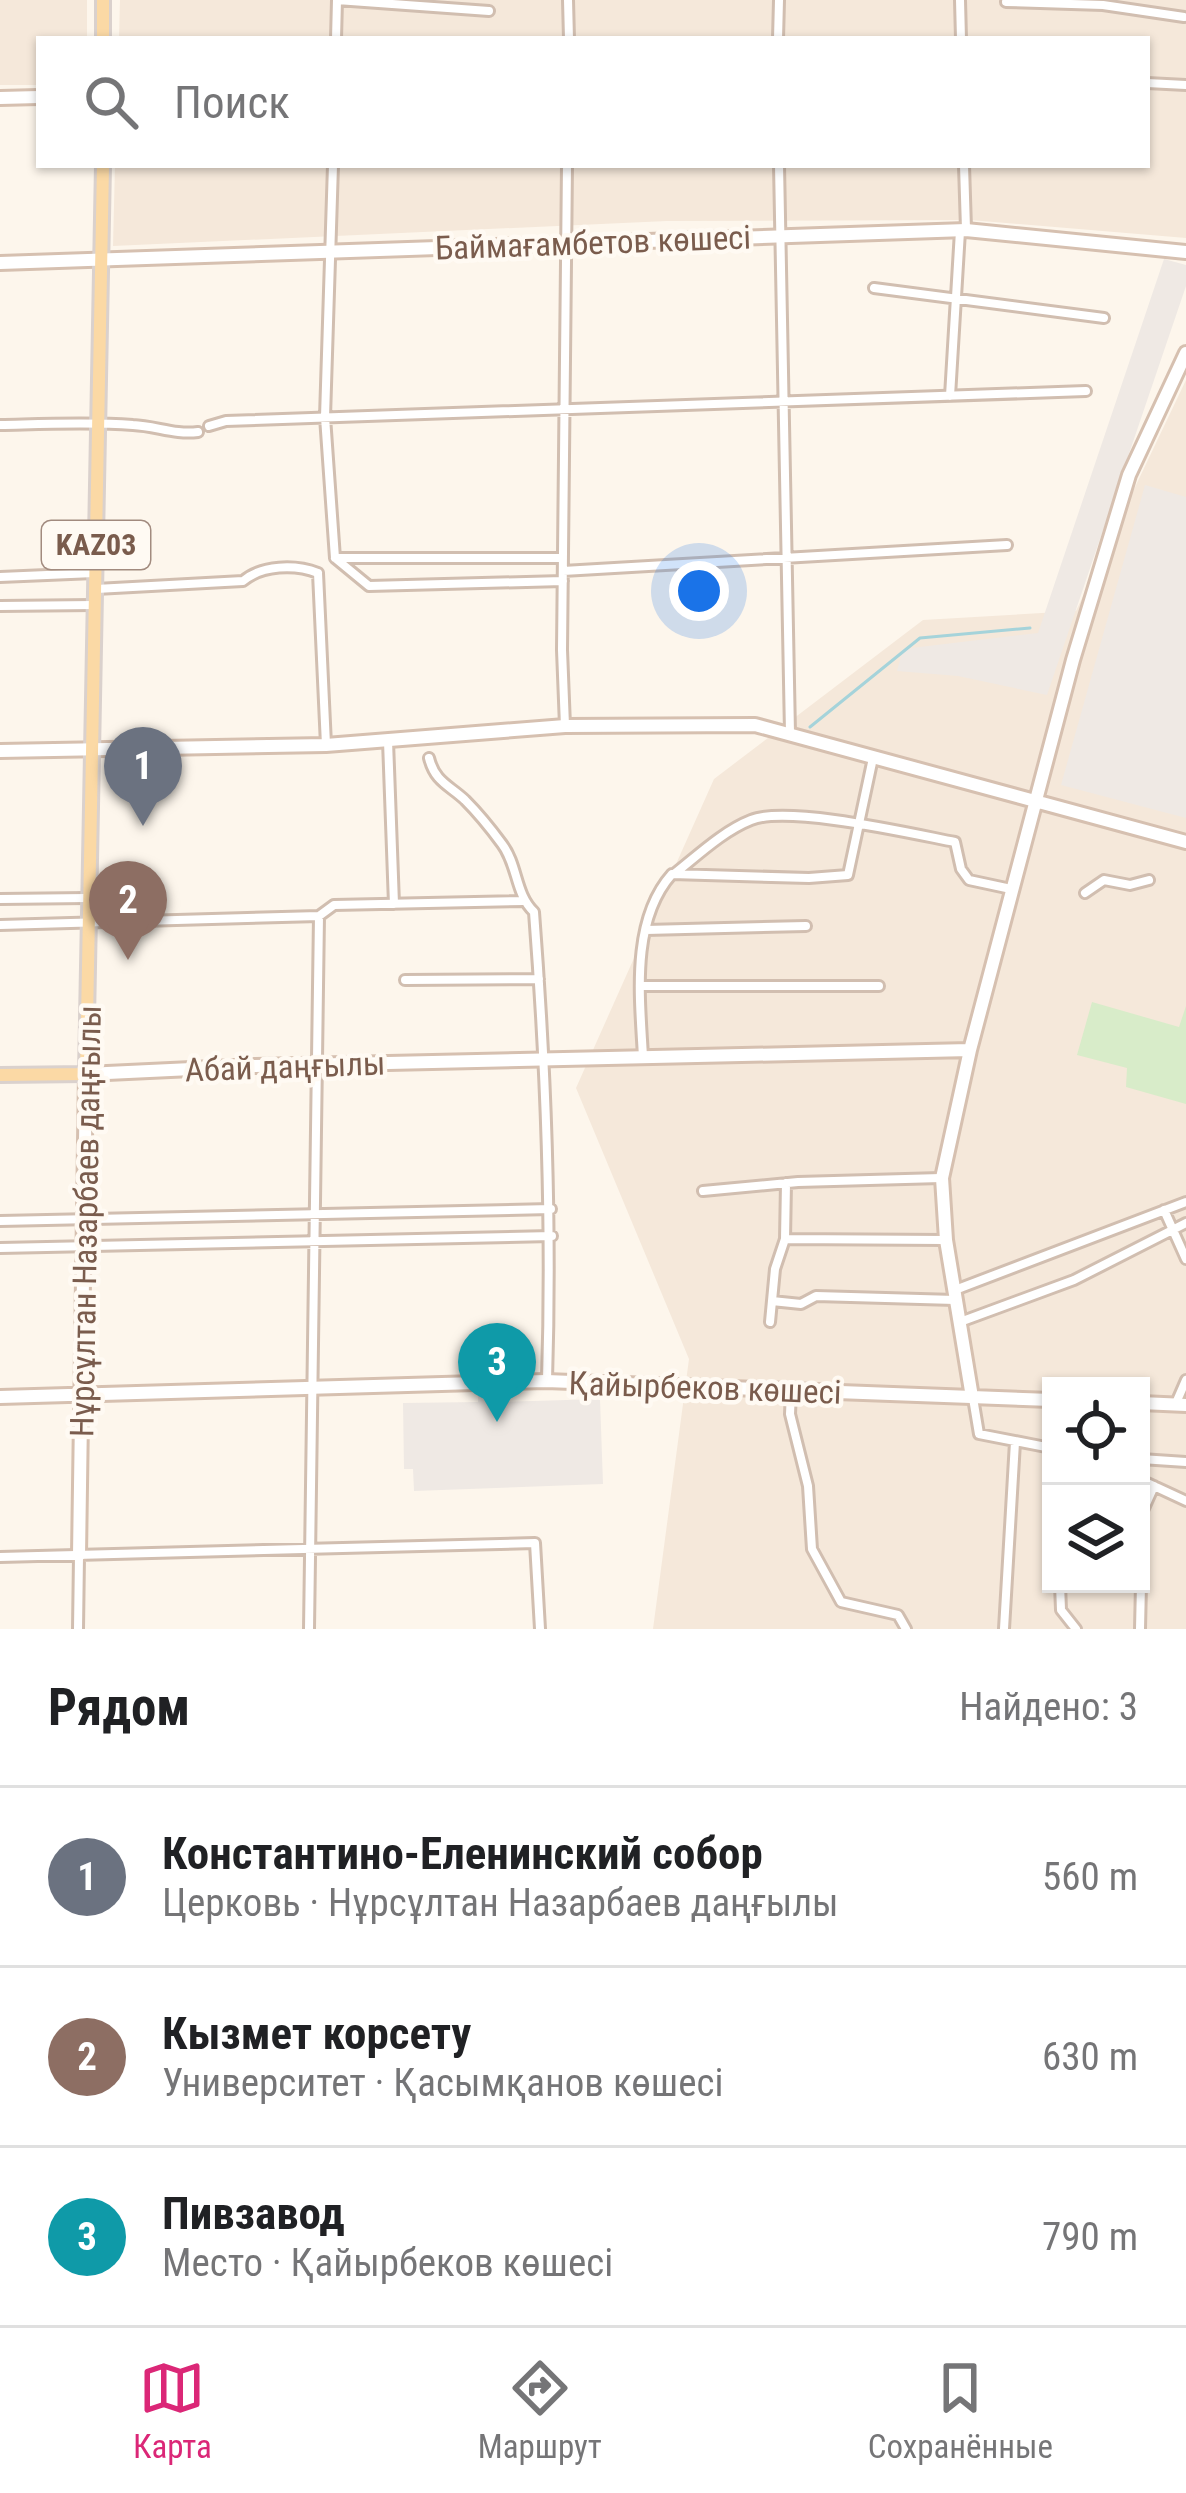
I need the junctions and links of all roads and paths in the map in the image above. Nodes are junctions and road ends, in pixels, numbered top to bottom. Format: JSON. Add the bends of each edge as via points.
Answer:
{"nodes":[{"id":1,"x":103,"y":0,"type":"edge"},
{"id":2,"x":337,"y":0,"type":"edge"},
{"id":3,"x":568,"y":0,"type":"edge"},
{"id":4,"x":779,"y":0,"type":"edge"},
{"id":5,"x":961,"y":0,"type":"edge"},
{"id":6,"x":1006,"y":2,"type":"edge"},
{"id":7,"x":1103,"y":3,"type":"edge"},
{"id":8,"x":489,"y":11,"type":"dead end"},
{"id":9,"x":1184,"y":17,"type":"edge"},
{"id":10,"x":103,"y":36,"type":"edge"},
{"id":11,"x":336,"y":36,"type":"edge"},
{"id":12,"x":568,"y":36,"type":"edge"},
{"id":13,"x":778,"y":36,"type":"edge"},
{"id":14,"x":962,"y":36,"type":"edge"},
{"id":15,"x":1150,"y":83,"type":"edge"},
{"id":16,"x":1186,"y":85,"type":"edge"},
{"id":17,"x":36,"y":97,"type":"edge"},
{"id":18,"x":0,"y":98,"type":"edge"},
{"id":19,"x":103,"y":168,"type":"edge"},
{"id":20,"x":333,"y":168,"type":"edge"},
{"id":21,"x":567,"y":168,"type":"edge"},
{"id":22,"x":779,"y":168,"type":"edge"},
{"id":23,"x":964,"y":168,"type":"edge"},
{"id":24,"x":963,"y":230,"type":"junction"},
{"id":25,"x":780,"y":235,"type":"junction"},
{"id":26,"x":565,"y":243,"type":"junction"},
{"id":27,"x":331,"y":251,"type":"junction"},
{"id":28,"x":1186,"y":252,"type":"edge"},
{"id":29,"x":102,"y":257,"type":"junction"},
{"id":30,"x":0,"y":263,"type":"edge"},
{"id":31,"x":874,"y":288,"type":"dead end"},
{"id":32,"x":956,"y":297,"type":"junction"},
{"id":33,"x":1104,"y":318,"type":"dead end"},
{"id":34,"x":1186,"y":353,"type":"edge"},
{"id":35,"x":1086,"y":391,"type":"dead end"},
{"id":36,"x":950,"y":396,"type":"junction"},
{"id":37,"x":782,"y":402,"type":"junction"},
{"id":38,"x":564,"y":409,"type":"junction"},
{"id":39,"x":325,"y":417,"type":"junction"},
{"id":40,"x":99,"y":422,"type":"junction"},
{"id":41,"x":0,"y":425,"type":"edge"},
{"id":42,"x":209,"y":426,"type":"dead end"},
{"id":43,"x":198,"y":432,"type":"dead end"},
{"id":44,"x":1007,"y":545,"type":"dead end"},
{"id":45,"x":563,"y":558,"type":"junction"},
{"id":46,"x":784,"y":558,"type":"junction"},
{"id":47,"x":327,"y":565,"type":"junction"},
{"id":48,"x":96,"y":573,"type":"junction"},
{"id":49,"x":562,"y":576,"type":"junction"},
{"id":50,"x":0,"y":577,"type":"edge"},
{"id":51,"x":96,"y":590,"type":"junction"},
{"id":52,"x":95,"y":605,"type":"junction"},
{"id":53,"x":0,"y":606,"type":"edge"},
{"id":54,"x":565,"y":726,"type":"junction"},
{"id":55,"x":790,"y":735,"type":"junction"},
{"id":56,"x":388,"y":740,"type":"junction"},
{"id":57,"x":326,"y":745,"type":"junction"},
{"id":58,"x":0,"y":751,"type":"edge"},
{"id":59,"x":92,"y":751,"type":"junction"},
{"id":60,"x":429,"y":758,"type":"dead end"},
{"id":61,"x":873,"y":758,"type":"junction"},
{"id":62,"x":1035,"y":802,"type":"junction"},
{"id":63,"x":861,"y":823,"type":"junction"},
{"id":64,"x":1186,"y":842,"type":"edge"},
{"id":65,"x":672,"y":874,"type":"junction"},
{"id":66,"x":1149,"y":880,"type":"dead end"},
{"id":67,"x":1013,"y":889,"type":"junction"},
{"id":68,"x":1085,"y":893,"type":"dead end"},
{"id":69,"x":90,"y":898,"type":"junction"},
{"id":70,"x":0,"y":899,"type":"edge"},
{"id":71,"x":523,"y":901,"type":"junction"},
{"id":72,"x":394,"y":904,"type":"junction"},
{"id":73,"x":319,"y":916,"type":"junction"},
{"id":74,"x":89,"y":924,"type":"junction"},
{"id":75,"x":0,"y":925,"type":"edge"},
{"id":76,"x":806,"y":926,"type":"dead end"},
{"id":77,"x":646,"y":930,"type":"junction"},
{"id":78,"x":539,"y":979,"type":"junction"},
{"id":79,"x":405,"y":980,"type":"dead end"},
{"id":80,"x":640,"y":986,"type":"junction"},
{"id":81,"x":878,"y":986,"type":"dead end"},
{"id":82,"x":970,"y":1050,"type":"junction"},
{"id":83,"x":643,"y":1058,"type":"junction"},
{"id":84,"x":546,"y":1060,"type":"junction"},
{"id":85,"x":319,"y":1065,"type":"junction"},
{"id":86,"x":86,"y":1074,"type":"junction"},
{"id":87,"x":0,"y":1075,"type":"edge"},
{"id":88,"x":942,"y":1178,"type":"junction"},
{"id":89,"x":786,"y":1183,"type":"junction"},
{"id":90,"x":703,"y":1191,"type":"dead end"},
{"id":91,"x":1186,"y":1202,"type":"edge"},
{"id":92,"x":551,"y":1209,"type":"junction"},
{"id":93,"x":1164,"y":1210,"type":"junction"},
{"id":94,"x":315,"y":1214,"type":"junction"},
{"id":95,"x":85,"y":1219,"type":"junction"},
{"id":96,"x":0,"y":1221,"type":"edge"},
{"id":97,"x":1186,"y":1223,"type":"edge"},
{"id":98,"x":1173,"y":1230,"type":"junction"},
{"id":99,"x":552,"y":1236,"type":"junction"},
{"id":100,"x":785,"y":1239,"type":"junction"},
{"id":101,"x":946,"y":1240,"type":"junction"},
{"id":102,"x":314,"y":1242,"type":"junction"},
{"id":103,"x":85,"y":1246,"type":"junction"},
{"id":104,"x":0,"y":1249,"type":"edge"},
{"id":105,"x":1186,"y":1259,"type":"edge"},
{"id":106,"x":956,"y":1295,"type":"junction"},
{"id":107,"x":772,"y":1301,"type":"junction"},
{"id":108,"x":770,"y":1322,"type":"dead end"},
{"id":109,"x":960,"y":1322,"type":"junction"},
{"id":110,"x":1186,"y":1380,"type":"edge"},
{"id":111,"x":547,"y":1381,"type":"junction"},
{"id":112,"x":313,"y":1387,"type":"junction"},
{"id":113,"x":791,"y":1390,"type":"junction"},
{"id":114,"x":82,"y":1393,"type":"junction"},
{"id":115,"x":0,"y":1396,"type":"edge"},
{"id":116,"x":972,"y":1397,"type":"junction"},
{"id":117,"x":1042,"y":1400,"type":"edge"},
{"id":118,"x":1150,"y":1403,"type":"edge"},
{"id":119,"x":1180,"y":1405,"type":"edge"},
{"id":120,"x":1015,"y":1442,"type":"junction"},
{"id":121,"x":1042,"y":1447,"type":"edge"},
{"id":122,"x":1150,"y":1460,"type":"edge"},
{"id":123,"x":1186,"y":1462,"type":"edge"},
{"id":124,"x":1150,"y":1484,"type":"edge"},
{"id":125,"x":1154,"y":1486,"type":"junction"},
{"id":126,"x":1150,"y":1495,"type":"edge"},
{"id":127,"x":1186,"y":1502,"type":"edge"},
{"id":128,"x":309,"y":1549,"type":"junction"},
{"id":129,"x":79,"y":1555,"type":"junction"},
{"id":130,"x":0,"y":1558,"type":"edge"},
{"id":131,"x":1060,"y":1593,"type":"edge"},
{"id":132,"x":1141,"y":1593,"type":"edge"},
{"id":133,"x":78,"y":1629,"type":"edge"},
{"id":134,"x":309,"y":1629,"type":"edge"},
{"id":135,"x":540,"y":1629,"type":"edge"},
{"id":136,"x":906,"y":1629,"type":"edge"},
{"id":137,"x":1004,"y":1629,"type":"edge"},
{"id":138,"x":1076,"y":1629,"type":"edge"},
{"id":139,"x":1141,"y":1629,"type":"edge"}],
"edges":[{"from":1,"to":10,"type":"main road"},
{"from":2,"to":8,"type":"street"},
{"from":2,"to":11,"type":"street"},
{"from":3,"to":12,"type":"street"},
{"from":4,"to":13,"type":"street"},
{"from":5,"to":14,"type":"street"},
{"from":6,"to":7,"type":"street"},
{"from":7,"to":9,"type":"street"},
{"from":15,"to":16,"type":"street"},
{"from":17,"to":18,"type":"street"},
{"from":19,"to":29,"type":"main road","name":"Нұрсұлтан Назарбаев даңғылы","number":"KАZ03"},
{"from":20,"to":27,"type":"street"},
{"from":21,"to":26,"type":"street"},
{"from":22,"to":25,"type":"street"},
{"from":23,"to":24,"type":"street"},
{"from":24,"to":25,"type":"street","name":"Баймағамбетов көшесі"},
{"from":24,"to":28,"type":"street","name":"Баймағамбетов көшесі"},
{"from":24,"to":32,"type":"street"},
{"from":25,"to":26,"type":"street","name":"Баймағамбетов көшесі"},
{"from":25,"to":37,"type":"street"},
{"from":26,"to":27,"type":"street","name":"Баймағамбетов көшесі"},
{"from":26,"to":38,"type":"street"},
{"from":27,"to":29,"type":"street","name":"Баймағамбетов көшесі"},
{"from":27,"to":39,"type":"street"},
{"from":29,"to":30,"type":"street","name":"Баймағамбетов көшесі"},
{"from":29,"to":40,"type":"main road","name":"Нұрсұлтан Назарбаев даңғылы","number":"KАZ03"},
{"from":31,"to":32,"type":"street"},
{"from":32,"to":33,"type":"street"},
{"from":32,"to":36,"type":"street"},
{"from":34,"to":62,"type":"street","via":[[1129,475]]},
{"from":35,"to":36,"type":"street"},
{"from":36,"to":37,"type":"street"},
{"from":37,"to":38,"type":"street"},
{"from":37,"to":46,"type":"street"},
{"from":38,"to":39,"type":"street"},
{"from":38,"to":45,"type":"street"},
{"from":39,"to":42,"type":"street"},
{"from":39,"to":47,"type":"street"},
{"from":40,"to":41,"type":"street"},
{"from":40,"to":43,"type":"street"},
{"from":40,"to":48,"type":"main road","name":"Нұрсұлтан Назарбаев даңғылы","number":"KАZ03"},
{"from":44,"to":46,"type":"street"},
{"from":45,"to":47,"type":"street"},
{"from":45,"to":49,"type":"street"},
{"from":46,"to":49,"type":"street"},
{"from":46,"to":55,"type":"street"},
{"from":47,"to":49,"type":"street","via":[[369,586]]},
{"from":47,"to":51,"type":"street","via":[[256,570],[243,581]]},
{"from":47,"to":57,"type":"street"},
{"from":48,"to":50,"type":"street"},
{"from":48,"to":51,"type":"main road","name":"Нұрсұлтан Назарбаев даңғылы","number":"KАZ03"},
{"from":49,"to":54,"type":"street"},
{"from":51,"to":52,"type":"main road","name":"Нұрсұлтан Назарбаев даңғылы","number":"KАZ03"},
{"from":52,"to":53,"type":"street"},
{"from":52,"to":59,"type":"main road","name":"Нұрсұлтан Назарбаев даңғылы","number":"KАZ03"},
{"from":54,"to":55,"type":"street","via":[[755,725]]},
{"from":54,"to":56,"type":"street"},
{"from":55,"to":61,"type":"street"},
{"from":56,"to":57,"type":"street"},
{"from":56,"to":72,"type":"street"},
{"from":57,"to":59,"type":"street"},
{"from":58,"to":59,"type":"street"},
{"from":59,"to":69,"type":"main road","name":"Нұрсұлтан Назарбаев даңғылы","number":"KАZ03"},
{"from":60,"to":71,"type":"street","via":[[437,780],[505,848]]},
{"from":61,"to":62,"type":"street"},
{"from":61,"to":63,"type":"street"},
{"from":62,"to":64,"type":"street"},
{"from":62,"to":67,"type":"street"},
{"from":63,"to":65,"type":"street","via":[[752,819]]},
{"from":63,"to":65,"type":"street","via":[[843,878]]},
{"from":63,"to":67,"type":"street","via":[[955,842],[968,880]]},
{"from":65,"to":77,"type":"street","via":[[656,892]]},
{"from":66,"to":68,"type":"street","via":[[1104,880]]},
{"from":67,"to":82,"type":"street"},
{"from":69,"to":70,"type":"street"},
{"from":69,"to":74,"type":"main road","name":"Нұрсұлтан Назарбаев даңғылы","number":"KАZ03"},
{"from":71,"to":72,"type":"street"},
{"from":71,"to":78,"type":"street","via":[[534,912]]},
{"from":72,"to":73,"type":"street","via":[[334,905]]},
{"from":73,"to":74,"type":"street"},
{"from":73,"to":85,"type":"street"},
{"from":74,"to":75,"type":"street"},
{"from":74,"to":86,"type":"main road","name":"Нұрсұлтан Назарбаев даңғылы","number":"KАZ03"},
{"from":76,"to":77,"type":"street"},
{"from":77,"to":80,"type":"street"},
{"from":78,"to":79,"type":"street"},
{"from":78,"to":84,"type":"street"},
{"from":80,"to":81,"type":"street"},
{"from":80,"to":83,"type":"street"},
{"from":82,"to":83,"type":"street","name":"Абай даңғылы"},
{"from":82,"to":88,"type":"street"},
{"from":83,"to":84,"type":"street","name":"Абай даңғылы"},
{"from":84,"to":85,"type":"street","name":"Абай даңғылы"},
{"from":84,"to":92,"type":"street"},
{"from":85,"to":86,"type":"street","name":"Абай даңғылы"},
{"from":85,"to":94,"type":"street"},
{"from":86,"to":87,"type":"main road","name":"Абай даңғылы"},
{"from":86,"to":95,"type":"street","name":"Нұрсұлтан Назарбаев даңғылы"},
{"from":88,"to":89,"type":"street"},
{"from":88,"to":101,"type":"street"},
{"from":89,"to":90,"type":"street"},
{"from":89,"to":100,"type":"street"},
{"from":91,"to":93,"type":"street"},
{"from":92,"to":94,"type":"street"},
{"from":92,"to":99,"type":"street"},
{"from":93,"to":98,"type":"street"},
{"from":93,"to":106,"type":"street"},
{"from":94,"to":95,"type":"street"},
{"from":94,"to":102,"type":"street"},
{"from":95,"to":96,"type":"street"},
{"from":95,"to":103,"type":"street","name":"Нұрсұлтан Назарбаев даңғылы"},
{"from":97,"to":98,"type":"street"},
{"from":98,"to":105,"type":"street"},
{"from":98,"to":109,"type":"street","via":[[1074,1280]]},
{"from":99,"to":102,"type":"street"},
{"from":99,"to":111,"type":"street"},
{"from":100,"to":101,"type":"street"},
{"from":100,"to":107,"type":"street"},
{"from":101,"to":106,"type":"street"},
{"from":102,"to":103,"type":"street"},
{"from":102,"to":112,"type":"street"},
{"from":103,"to":104,"type":"street"},
{"from":103,"to":114,"type":"street","name":"Нұрсұлтан Назарбаев даңғылы"},
{"from":106,"to":107,"type":"street"},
{"from":106,"to":109,"type":"street"},
{"from":107,"to":108,"type":"street"},
{"from":109,"to":116,"type":"street"},
{"from":110,"to":119,"type":"street"},
{"from":111,"to":112,"type":"street","name":"Қайырбеков көшесі"},
{"from":111,"to":113,"type":"street","name":"Қайырбеков көшесі"},
{"from":112,"to":114,"type":"street","name":"Қайырбеков көшесі"},
{"from":112,"to":128,"type":"street"},
{"from":113,"to":116,"type":"street","name":"Қайырбеков көшесі"},
{"from":113,"to":136,"type":"street","via":[[812,1549],[841,1601],[898,1615]]},
{"from":114,"to":115,"type":"street","name":"Қайырбеков көшесі"},
{"from":114,"to":129,"type":"street","name":"Нұрсұлтан Назарбаев даңғылы"},
{"from":116,"to":117,"type":"street","name":"Қайырбеков көшесі"},
{"from":116,"to":120,"type":"street","via":[[979,1434]]},
{"from":118,"to":119,"type":"street"},
{"from":120,"to":121,"type":"street"},
{"from":120,"to":137,"type":"street"},
{"from":122,"to":123,"type":"street"},
{"from":124,"to":125,"type":"street"},
{"from":125,"to":126,"type":"street"},
{"from":125,"to":127,"type":"street"},
{"from":128,"to":129,"type":"street"},
{"from":128,"to":134,"type":"street"},
{"from":128,"to":135,"type":"street","via":[[535,1543]]},
{"from":129,"to":130,"type":"street"},
{"from":129,"to":133,"type":"street","name":"Нұрсұлтан Назарбаев даңғылы"},
{"from":131,"to":138,"type":"street","via":[[1061,1610]]},
{"from":132,"to":139,"type":"street"}]}
